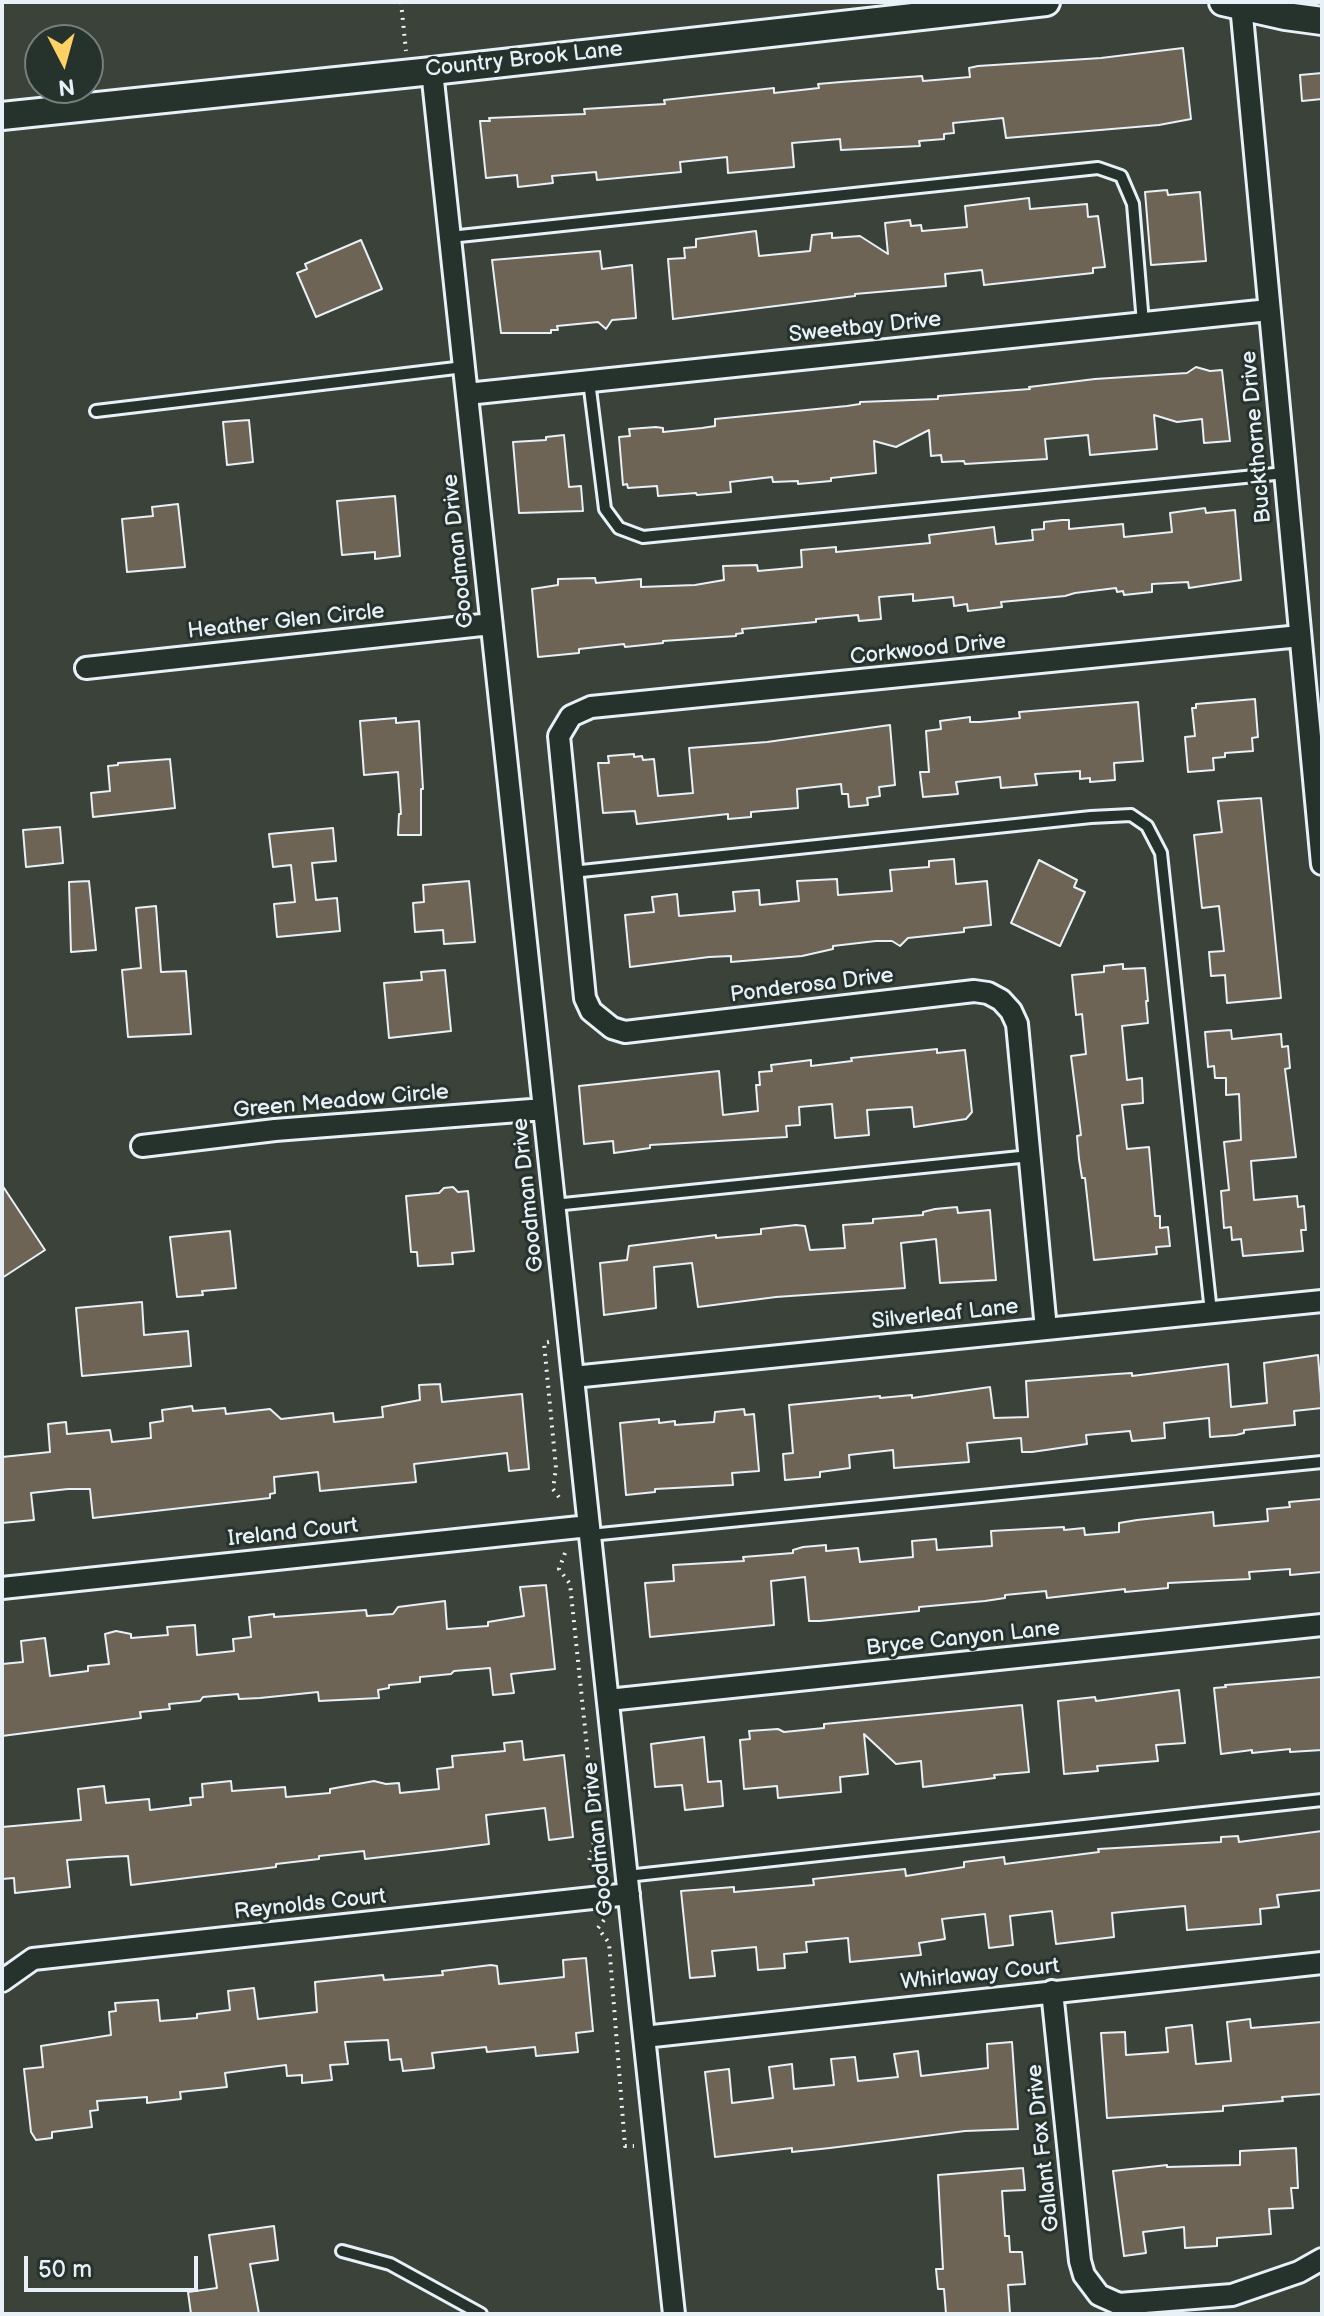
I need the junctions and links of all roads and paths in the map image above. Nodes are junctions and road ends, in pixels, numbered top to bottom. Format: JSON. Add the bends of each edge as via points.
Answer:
{"nodes":[{"id":1,"x":401,"y":2,"type":"edge"},
{"id":2,"x":1046,"y":2,"type":"edge"},
{"id":3,"x":1232,"y":3,"type":"edge"},
{"id":4,"x":1322,"y":21,"type":"edge"},
{"id":5,"x":406,"y":52,"type":"dead end"},
{"id":6,"x":432,"y":71,"type":"junction"},
{"id":7,"x":2,"y":116,"type":"edge"},
{"id":8,"x":450,"y":237,"type":"junction"},
{"id":9,"x":1269,"y":310,"type":"junction"},
{"id":10,"x":1143,"y":323,"type":"junction"},
{"id":11,"x":464,"y":367,"type":"junction"},
{"id":12,"x":589,"y":381,"type":"junction"},
{"id":13,"x":467,"y":394,"type":"junction"},
{"id":14,"x":96,"y":411,"type":"dead end"},
{"id":15,"x":1285,"y":473,"type":"junction"},
{"id":16,"x":491,"y":624,"type":"junction"},
{"id":17,"x":1300,"y":636,"type":"junction"},
{"id":18,"x":86,"y":668,"type":"dead end"},
{"id":19,"x":566,"y":722,"type":"joint"},
{"id":20,"x":1322,"y":864,"type":"edge"},
{"id":21,"x":572,"y":872,"type":"junction"},
{"id":22,"x":544,"y":1109,"type":"junction"},
{"id":23,"x":142,"y":1146,"type":"dead end"},
{"id":24,"x":1030,"y":1156,"type":"junction"},
{"id":25,"x":554,"y":1205,"type":"junction"},
{"id":26,"x":1322,"y":1301,"type":"edge"},
{"id":27,"x":1211,"y":1312,"type":"junction"},
{"id":28,"x":1046,"y":1329,"type":"junction"},
{"id":29,"x":569,"y":1339,"type":"junction"},
{"id":30,"x":573,"y":1377,"type":"junction"},
{"id":31,"x":1322,"y":1462,"type":"edge"},
{"id":32,"x":561,"y":1500,"type":"dead end"},
{"id":33,"x":590,"y":1531,"type":"junction"},
{"id":34,"x":565,"y":1553,"type":"dead end"},
{"id":35,"x":2,"y":1588,"type":"edge"},
{"id":36,"x":1322,"y":1625,"type":"edge"},
{"id":37,"x":608,"y":1700,"type":"junction"},
{"id":38,"x":1322,"y":1800,"type":"edge"},
{"id":39,"x":599,"y":1871,"type":"dead end"},
{"id":40,"x":628,"y":1885,"type":"junction"},
{"id":41,"x":604,"y":1920,"type":"dead end"},
{"id":42,"x":1322,"y":1963,"type":"edge"},
{"id":43,"x":2,"y":1981,"type":"edge"},
{"id":44,"x":1052,"y":1991,"type":"junction"},
{"id":45,"x":644,"y":2037,"type":"junction"},
{"id":46,"x":656,"y":2146,"type":"junction"},
{"id":47,"x":342,"y":2251,"type":"dead end"},
{"id":48,"x":1322,"y":2259,"type":"edge"},
{"id":49,"x":481,"y":2314,"type":"edge"},
{"id":50,"x":674,"y":2314,"type":"edge"}],
"edges":[{"from":1,"to":5,"type":"path"},
{"from":2,"to":6,"type":"street","name":"Country Brook Lane"},
{"from":3,"to":4,"type":"street"},
{"from":3,"to":9,"type":"street","name":"Buckthorne Drive"},
{"from":6,"to":7,"type":"street","name":"Country Brook Lane"},
{"from":6,"to":8,"type":"street","name":"Goodman Drive"},
{"from":8,"to":10,"type":"lane","via":[[1098,168],[1121,176],[1133,204]]},
{"from":8,"to":11,"type":"street","name":"Goodman Drive"},
{"from":9,"to":10,"type":"street","name":"Sweetbay Drive"},
{"from":9,"to":15,"type":"street","name":"Buckthorne Drive"},
{"from":10,"to":12,"type":"street","name":"Sweetbay Drive"},
{"from":11,"to":13,"type":"street","name":"Goodman Drive"},
{"from":11,"to":14,"type":"lane"},
{"from":12,"to":13,"type":"street","name":"Sweetbay Drive"},
{"from":12,"to":15,"type":"lane","via":[[605,509],[619,528],[643,537]]},
{"from":13,"to":16,"type":"street","name":"Goodman Drive"},
{"from":15,"to":17,"type":"street","name":"Buckthorne Drive"},
{"from":16,"to":18,"type":"street","name":"Heather Glen Circle"},
{"from":16,"to":22,"type":"street","name":"Goodman Drive"},
{"from":17,"to":19,"type":"street","name":"Corkwood Drive","via":[[591,707]]},
{"from":17,"to":20,"type":"street","name":"Buckthorne Drive"},
{"from":19,"to":21,"type":"street","name":"Ponderosa Drive","via":[[559,747]]},
{"from":21,"to":24,"type":"street","name":"Ponderosa Drive","via":[[585,998],[591,1011],[625,1032],[974,991],[1001,1000],[1017,1024]]},
{"from":21,"to":27,"type":"lane","via":[[1091,817],[1131,815],[1147,826],[1161,853]]},
{"from":22,"to":23,"type":"street","name":"Green Meadow Circle"},
{"from":22,"to":25,"type":"street","name":"Goodman Drive"},
{"from":24,"to":25,"type":"lane"},
{"from":24,"to":28,"type":"street","name":"Ponderosa Drive"},
{"from":25,"to":29,"type":"street","name":"Goodman Drive"},
{"from":26,"to":27,"type":"street","name":"Silverleaf Lane"},
{"from":27,"to":28,"type":"street","name":"Silverleaf Lane"},
{"from":28,"to":30,"type":"street","name":"Silverleaf Lane"},
{"from":29,"to":30,"type":"street","name":"Goodman Drive"},
{"from":29,"to":32,"type":"path","via":[[544,1343],[556,1468],[553,1489]]},
{"from":30,"to":33,"type":"street","name":"Goodman Drive"},
{"from":31,"to":33,"type":"lane"},
{"from":33,"to":35,"type":"street","name":"Ireland Court"},
{"from":33,"to":37,"type":"street","name":"Goodman Drive"},
{"from":34,"to":39,"type":"path","via":[[559,1569],[570,1584],[596,1834],[589,1861]]},
{"from":36,"to":37,"type":"street","name":"Bryce Canyon Lane"},
{"from":37,"to":40,"type":"street","name":"Goodman Drive"},
{"from":38,"to":40,"type":"lane"},
{"from":40,"to":43,"type":"street","name":"Reynolds Court","via":[[33,1959]]},
{"from":40,"to":45,"type":"street","name":"Goodman Drive"},
{"from":41,"to":46,"type":"path","via":[[598,1928],[609,1943],[625,2146]]},
{"from":42,"to":44,"type":"street","name":"Whirlaway Court"},
{"from":44,"to":45,"type":"street","name":"Whirlaway Court"},
{"from":44,"to":48,"type":"street","name":"Gallant Fox Drive","via":[[1080,2261],[1099,2295],[1119,2304],[1232,2295]]},
{"from":45,"to":46,"type":"street","name":"Goodman Drive"},
{"from":46,"to":50,"type":"street","name":"Goodman Drive"},
{"from":47,"to":49,"type":"lane","via":[[390,2264]]}]}
